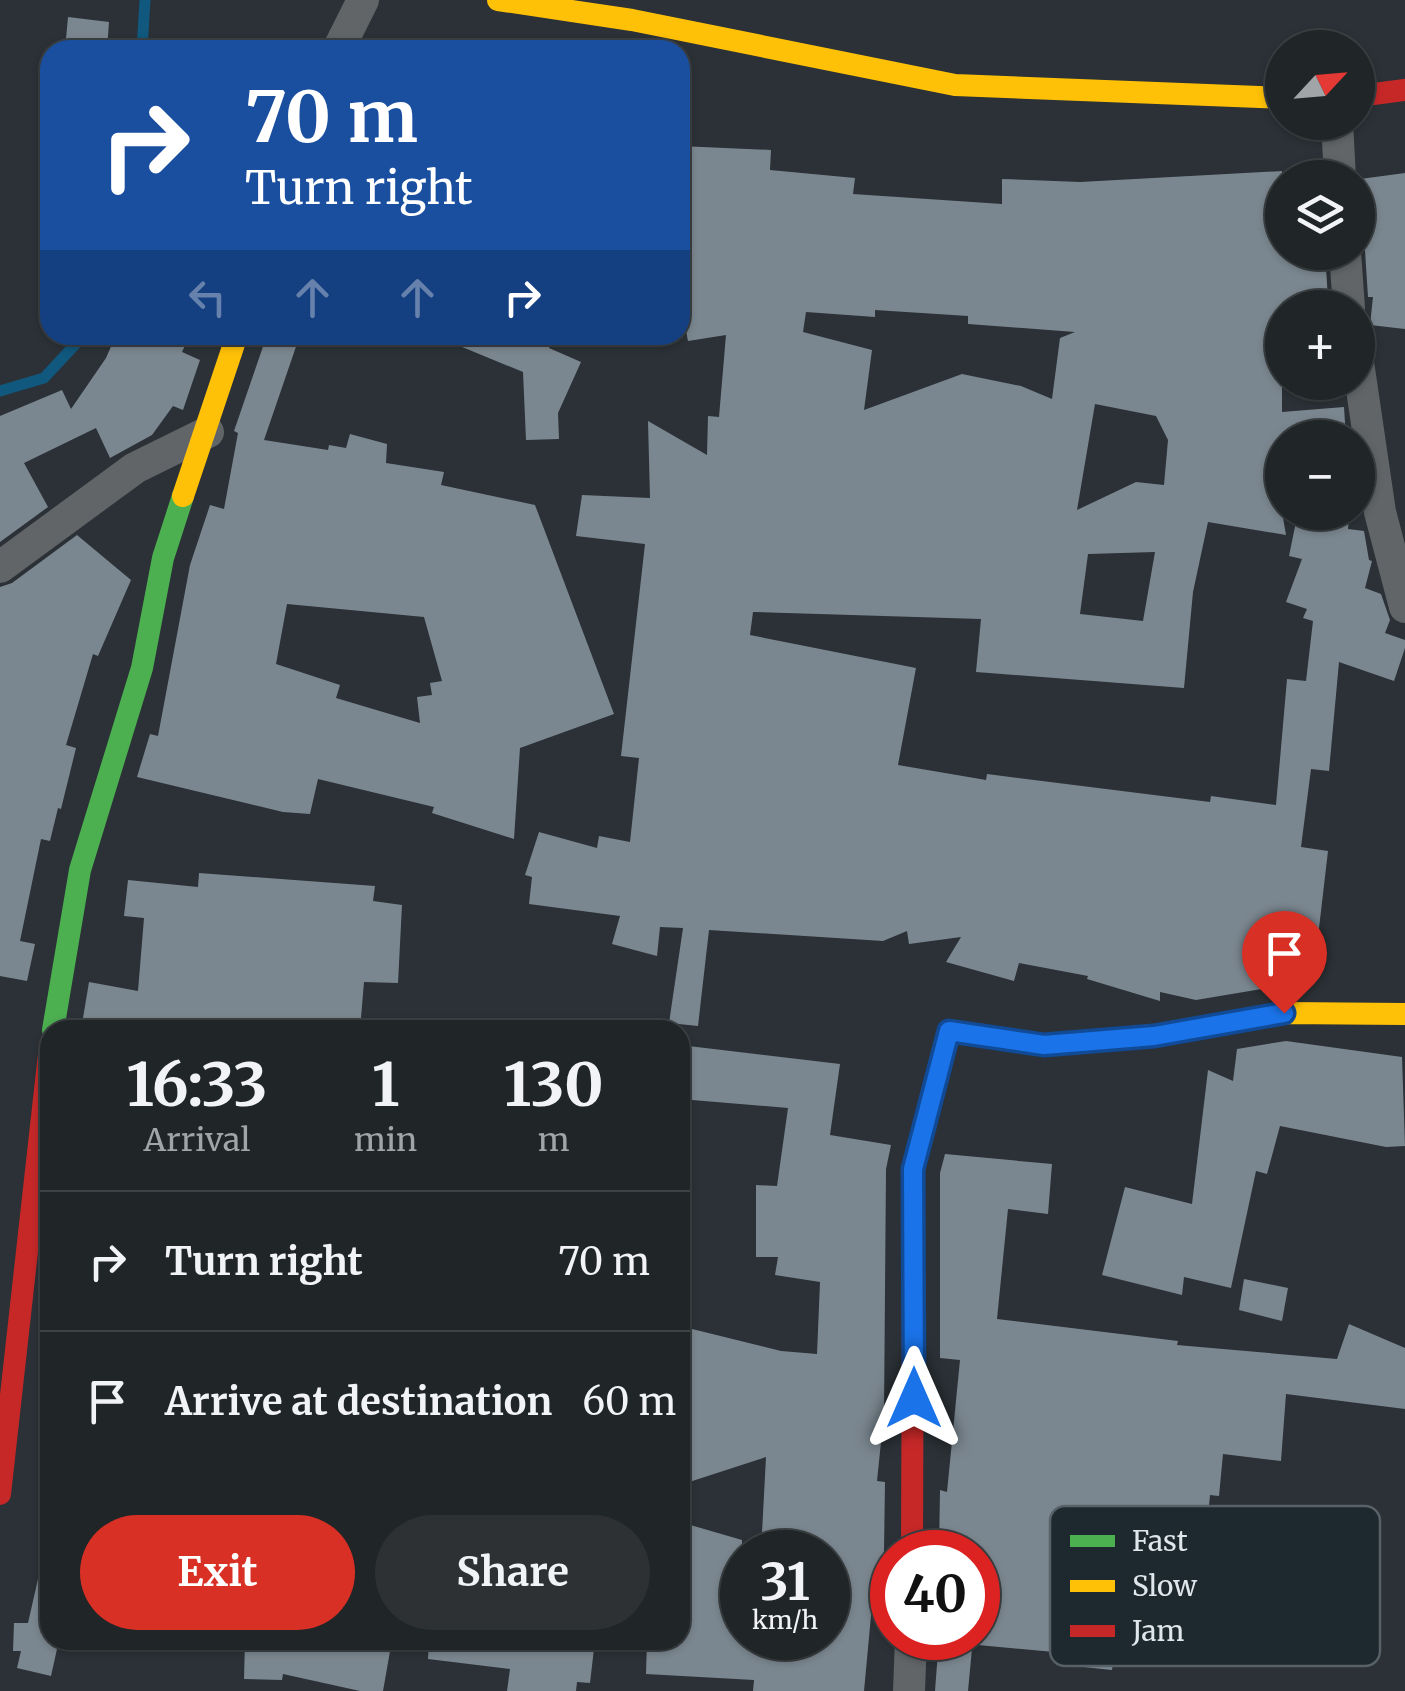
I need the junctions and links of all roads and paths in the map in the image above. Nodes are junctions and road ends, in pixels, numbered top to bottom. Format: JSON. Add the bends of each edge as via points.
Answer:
{"nodes":[{"id":1,"x":363,"y":0,"type":"edge"},
{"id":2,"x":498,"y":0,"type":"edge"},
{"id":3,"x":633,"y":10,"type":"edge"},
{"id":4,"x":343,"y":40,"type":"edge"},
{"id":5,"x":1405,"y":90,"type":"edge"},
{"id":6,"x":1375,"y":94,"type":"edge"},
{"id":7,"x":1265,"y":97,"type":"edge"},
{"id":8,"x":234,"y":345,"type":"edge"},
{"id":9,"x":1364,"y":400,"type":"edge"},
{"id":10,"x":208,"y":432,"type":"junction"},
{"id":11,"x":0,"y":567,"type":"edge"},
{"id":12,"x":1405,"y":607,"type":"edge"},
{"id":13,"x":1405,"y":1014,"type":"edge"},
{"id":14,"x":54,"y":1020,"type":"edge"},
{"id":15,"x":40,"y":1135,"type":"edge"},
{"id":16,"x":0,"y":1494,"type":"edge"},
{"id":17,"x":912,"y":1530,"type":"edge"},
{"id":18,"x":910,"y":1660,"type":"edge"},
{"id":19,"x":910,"y":1691,"type":"edge"}],
"edges":[{"from":1,"to":4,"type":"street"},
{"from":2,"to":3,"type":"street"},
{"from":3,"to":7,"type":"street","via":[[954,85]]},
{"from":5,"to":6,"type":"street"},
{"from":8,"to":10,"type":"street"},
{"from":9,"to":12,"type":"street","via":[[1380,512]]},
{"from":10,"to":11,"type":"street","via":[[135,468]]},
{"from":10,"to":14,"type":"street","via":[[163,558],[142,668],[80,870]]},
{"from":13,"to":17,"type":"street","via":[[1284,1013],[1154,1036],[1044,1045],[949,1031],[913,1169]]},
{"from":15,"to":16,"type":"street"},
{"from":18,"to":19,"type":"street"}]}
